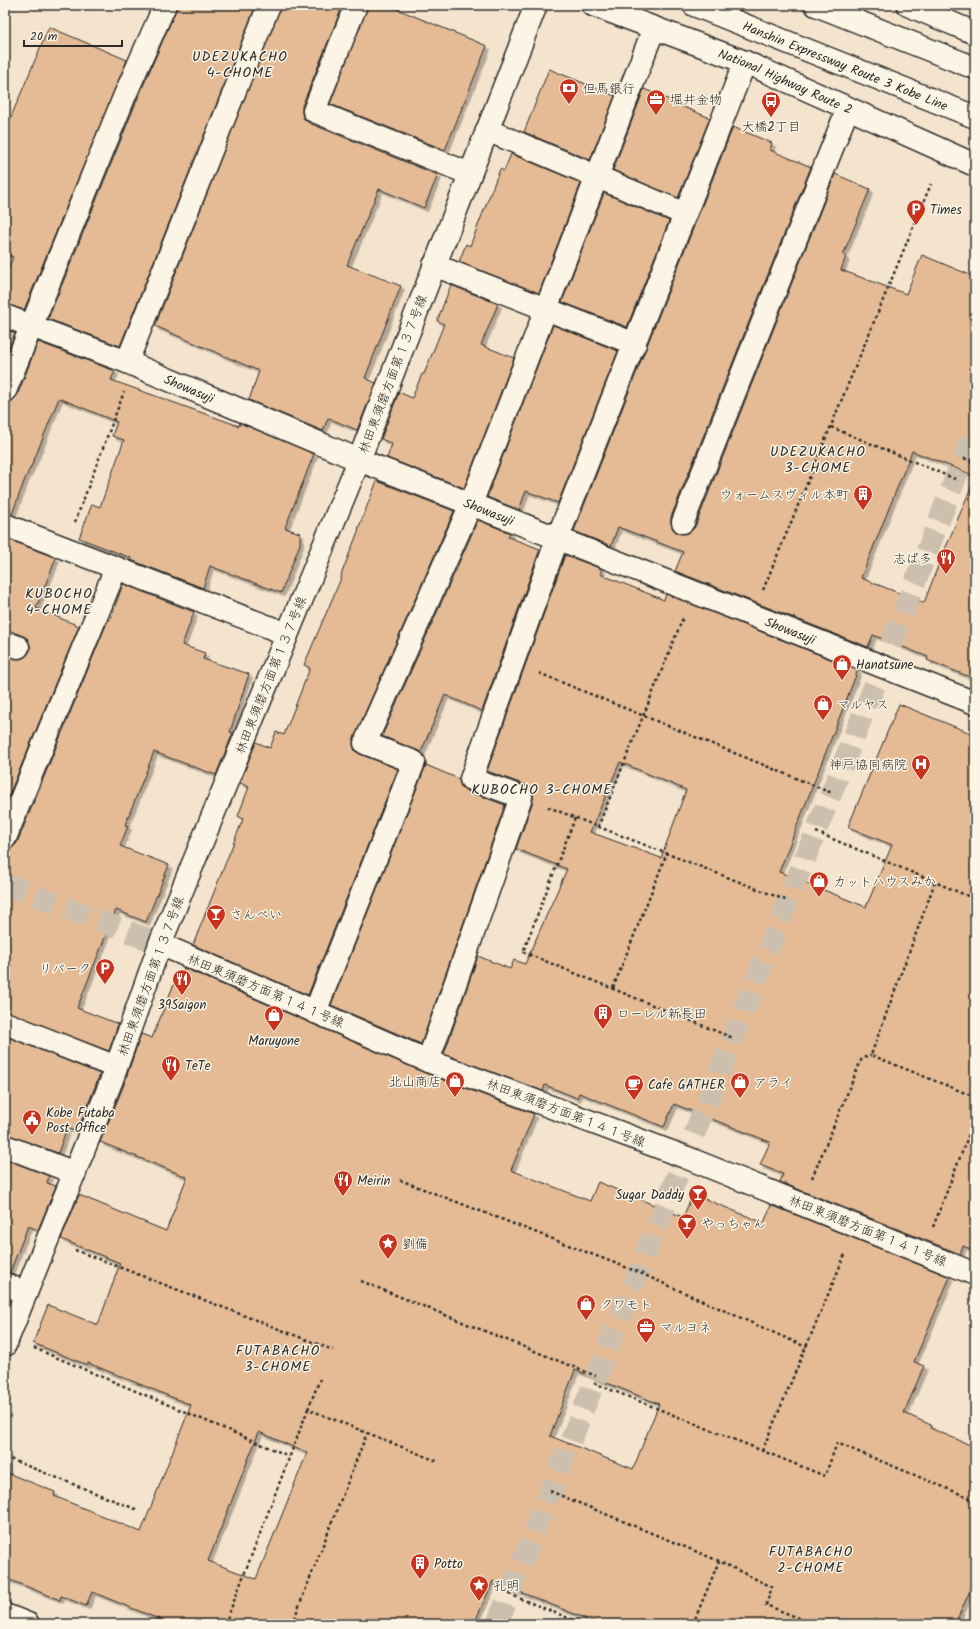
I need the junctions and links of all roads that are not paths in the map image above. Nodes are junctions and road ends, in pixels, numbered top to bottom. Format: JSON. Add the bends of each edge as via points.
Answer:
{"nodes":[{"id":1,"x":165,"y":5,"type":"edge"},
{"id":2,"x":269,"y":5,"type":"edge"},
{"id":3,"x":356,"y":5,"type":"edge"},
{"id":4,"x":536,"y":5,"type":"edge"},
{"id":5,"x":593,"y":5,"type":"edge"},
{"id":6,"x":694,"y":5,"type":"edge"},
{"id":7,"x":816,"y":5,"type":"edge"},
{"id":8,"x":908,"y":5,"type":"edge"},
{"id":9,"x":654,"y":28,"type":"junction"},
{"id":10,"x":975,"y":33,"type":"edge"},
{"id":11,"x":745,"y":62,"type":"junction"},
{"id":12,"x":975,"y":68,"type":"edge"},
{"id":13,"x":848,"y":108,"type":"junction"},
{"id":14,"x":975,"y":117,"type":"edge"},
{"id":15,"x":487,"y":130,"type":"junction"},
{"id":16,"x":975,"y":165,"type":"edge"},
{"id":17,"x":470,"y":174,"type":"junction"},
{"id":18,"x":596,"y":176,"type":"junction"},
{"id":19,"x":686,"y":214,"type":"junction"},
{"id":20,"x":434,"y":265,"type":"junction"},
{"id":21,"x":545,"y":308,"type":"junction"},
{"id":22,"x":5,"y":316,"type":"edge"},
{"id":23,"x":32,"y":326,"type":"junction"},
{"id":24,"x":634,"y":344,"type":"junction"},
{"id":25,"x":131,"y":364,"type":"junction"},
{"id":26,"x":5,"y":391,"type":"edge"},
{"id":27,"x":359,"y":460,"type":"junction"},
{"id":28,"x":471,"y":504,"type":"junction"},
{"id":29,"x":683,"y":522,"type":"dead end"},
{"id":30,"x":5,"y":525,"type":"edge"},
{"id":31,"x":558,"y":537,"type":"junction"},
{"id":32,"x":116,"y":568,"type":"junction"},
{"id":33,"x":287,"y":634,"type":"junction"},
{"id":34,"x":975,"y":703,"type":"edge"},
{"id":35,"x":5,"y":838,"type":"edge"},
{"id":36,"x":160,"y":944,"type":"junction"},
{"id":37,"x":315,"y":1012,"type":"junction"},
{"id":38,"x":5,"y":1023,"type":"edge"},
{"id":39,"x":428,"y":1061,"type":"junction"},
{"id":40,"x":116,"y":1067,"type":"junction"},
{"id":41,"x":5,"y":1146,"type":"edge"},
{"id":42,"x":75,"y":1174,"type":"junction"},
{"id":43,"x":975,"y":1274,"type":"edge"},
{"id":44,"x":5,"y":1284,"type":"edge"},
{"id":45,"x":26,"y":1293,"type":"junction"},
{"id":46,"x":7,"y":1341,"type":"edge"},
{"id":47,"x":5,"y":1615,"type":"edge"},
{"id":48,"x":28,"y":1624,"type":"edge"}],
"edges":[{"from":1,"to":23,"type":"main road","via":[[122,102]]},
{"from":2,"to":25,"type":"main road"},
{"from":3,"to":17,"type":"main road","via":[[314,111]]},
{"from":4,"to":15,"type":"main road","name":"林田東須磨方面第１３７号線"},
{"from":5,"to":9,"type":"main road","name":"National Highway Route 2"},
{"from":6,"to":14,"type":"main road","name":"Hanshin Expressway Route 3 Kobe Line"},
{"from":7,"to":12,"type":"main road"},
{"from":8,"to":10,"type":"main road"},
{"from":9,"to":11,"type":"main road","name":"National Highway Route 2"},
{"from":9,"to":18,"type":"main road"},
{"from":11,"to":13,"type":"main road","name":"National Highway Route 2"},
{"from":11,"to":19,"type":"main road"},
{"from":13,"to":16,"type":"main road","name":"National Highway Route 2"},
{"from":13,"to":29,"type":"main road"},
{"from":15,"to":17,"type":"main road","name":"林田東須磨方面第１３７号線"},
{"from":15,"to":18,"type":"main road"},
{"from":17,"to":20,"type":"main road","name":"林田東須磨方面第１３７号線"},
{"from":18,"to":19,"type":"main road"},
{"from":18,"to":21,"type":"main road"},
{"from":19,"to":24,"type":"main road"},
{"from":20,"to":21,"type":"main road"},
{"from":20,"to":27,"type":"main road","name":"林田東須磨方面第１３７号線"},
{"from":21,"to":24,"type":"main road"},
{"from":21,"to":28,"type":"main road"},
{"from":22,"to":23,"type":"main road","name":"Showasuji"},
{"from":23,"to":25,"type":"main road","name":"Showasuji"},
{"from":23,"to":26,"type":"main road"},
{"from":24,"to":31,"type":"main road"},
{"from":25,"to":27,"type":"main road","name":"Showasuji"},
{"from":27,"to":28,"type":"main road","name":"Showasuji"},
{"from":27,"to":33,"type":"main road","name":"林田東須磨方面第１３７号線"},
{"from":28,"to":31,"type":"main road","name":"Showasuji"},
{"from":28,"to":37,"type":"main road","via":[[365,743],[414,762]]},
{"from":30,"to":32,"type":"main road"},
{"from":31,"to":34,"type":"main road","name":"Showasuji"},
{"from":31,"to":39,"type":"main road","via":[[471,779],[521,797]]},
{"from":32,"to":33,"type":"main road"},
{"from":32,"to":35,"type":"main road"},
{"from":33,"to":36,"type":"main road","name":"林田東須磨方面第１３７号線"},
{"from":36,"to":37,"type":"main road","name":"林田東須磨方面第１４１号線"},
{"from":36,"to":40,"type":"main road","name":"林田東須磨方面第１３７号線"},
{"from":37,"to":39,"type":"main road","name":"林田東須磨方面第１４１号線"},
{"from":38,"to":40,"type":"main road"},
{"from":39,"to":43,"type":"main road","name":"林田東須磨方面第１４１号線","via":[[685,1157]]},
{"from":40,"to":42,"type":"main road","name":"林田東須磨方面第１３７号線"},
{"from":41,"to":42,"type":"main road"},
{"from":42,"to":45,"type":"main road","name":"林田東須磨方面第１３７号線"},
{"from":44,"to":45,"type":"main road"},
{"from":45,"to":46,"type":"main road","name":"林田東須磨方面第１３７号線"},
{"from":47,"to":48,"type":"main road"}]}
